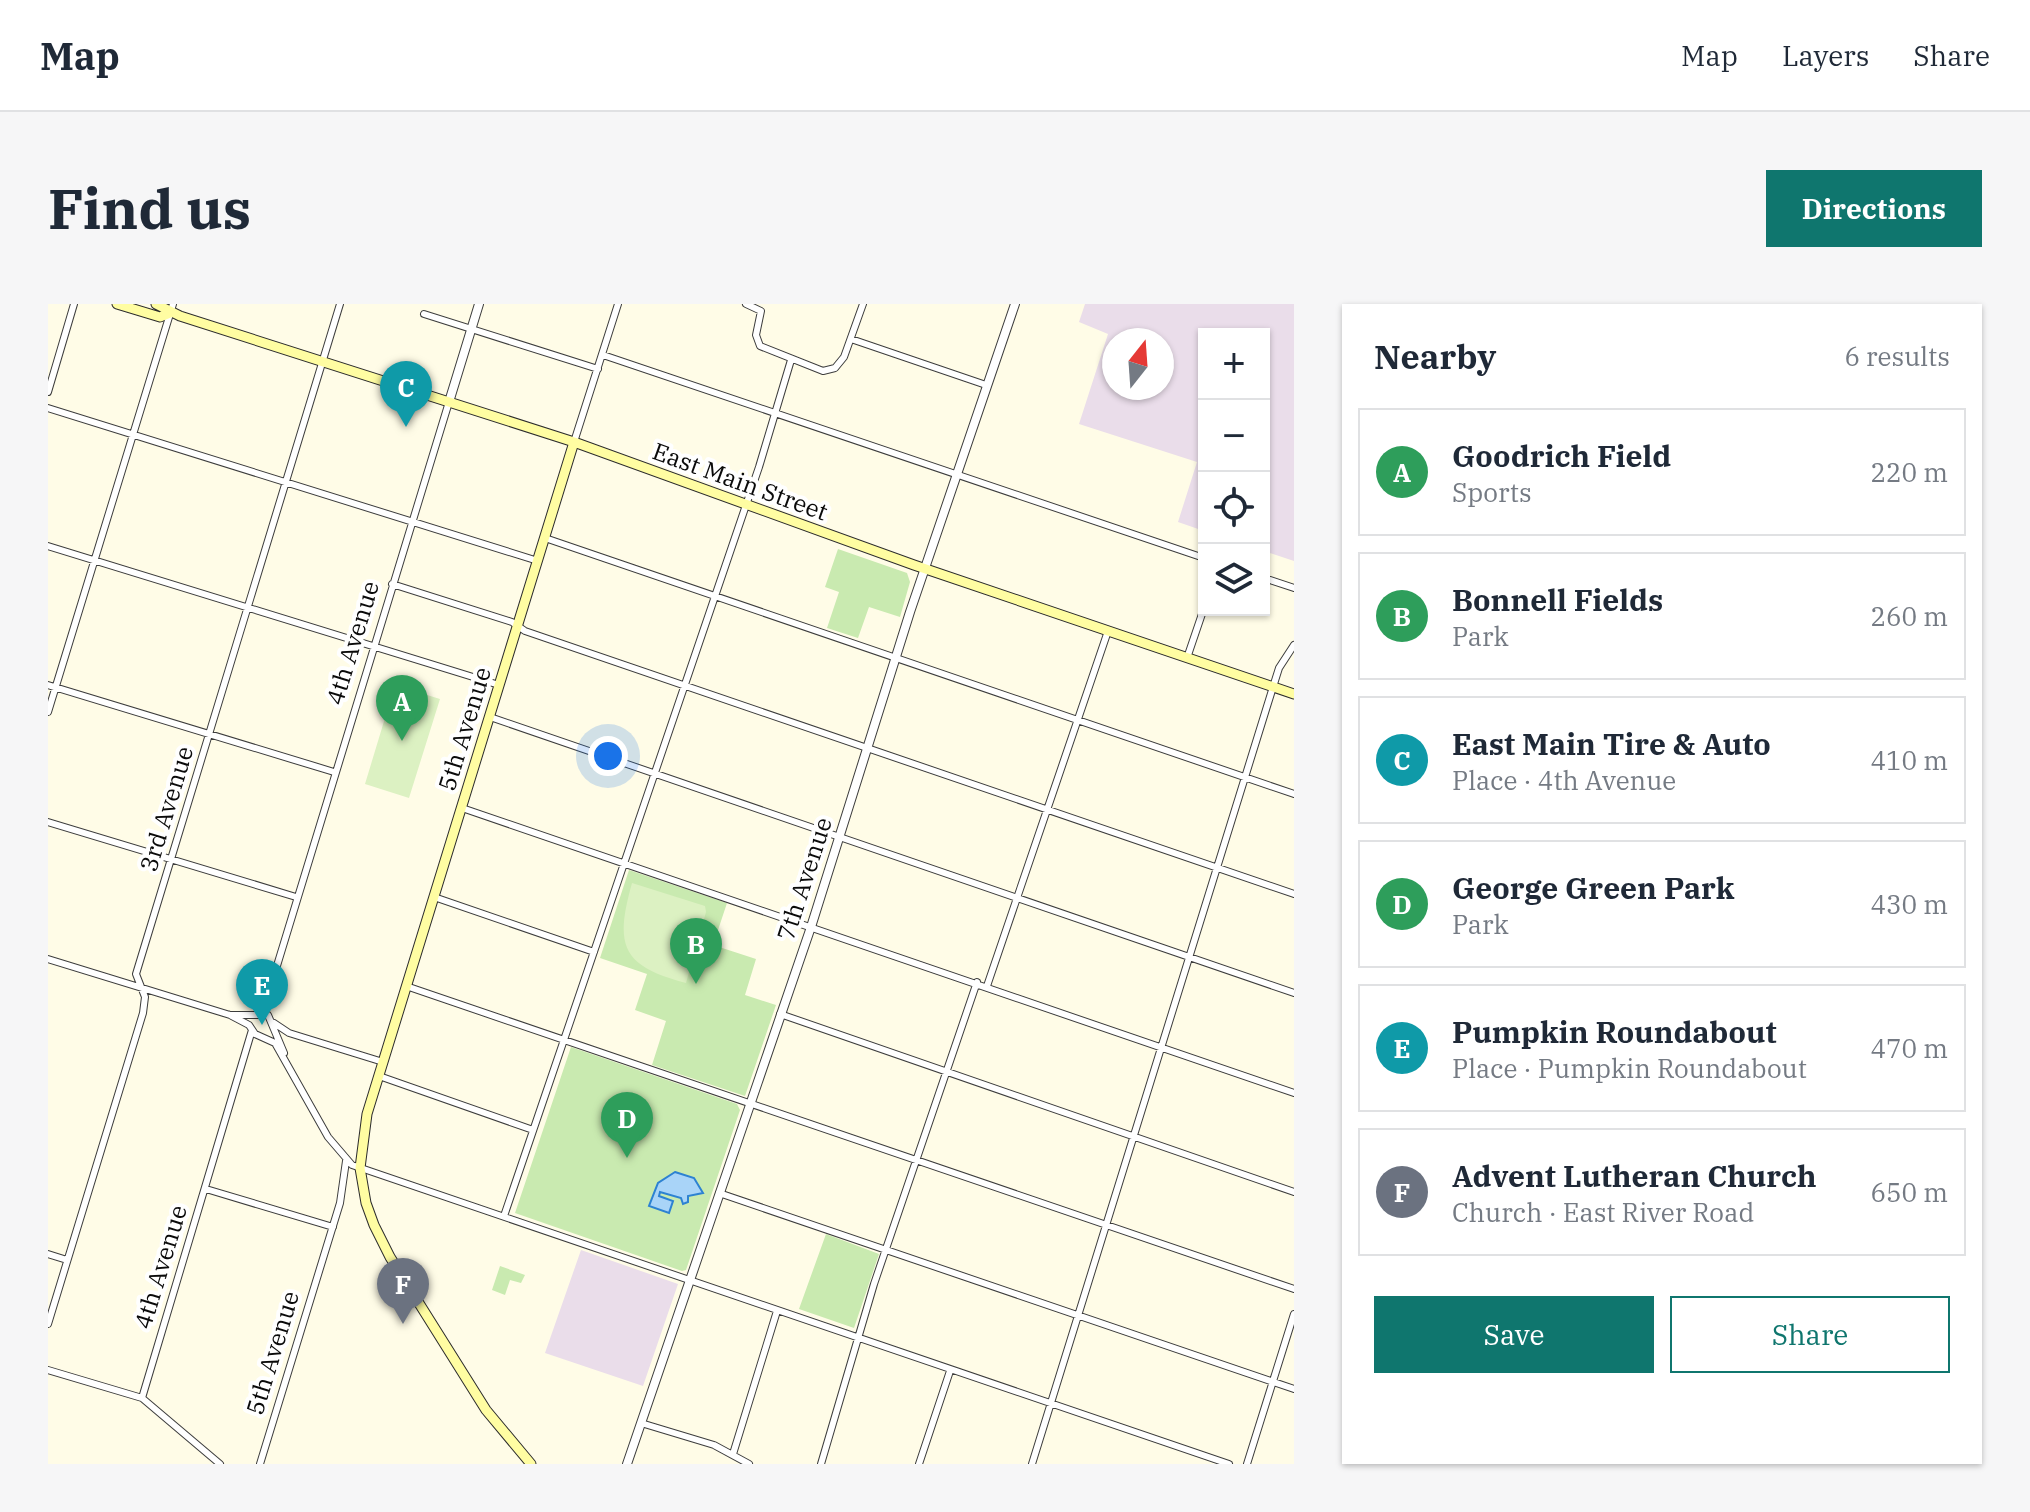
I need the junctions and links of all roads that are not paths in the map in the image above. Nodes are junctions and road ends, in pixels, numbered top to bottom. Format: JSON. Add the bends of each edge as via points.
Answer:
{"nodes":[{"id":1,"x":74,"y":304,"type":"edge"},
{"id":2,"x":117,"y":304,"type":"edge"},
{"id":3,"x":156,"y":304,"type":"edge"},
{"id":4,"x":340,"y":304,"type":"edge"},
{"id":5,"x":479,"y":304,"type":"edge"},
{"id":6,"x":618,"y":304,"type":"edge"},
{"id":7,"x":746,"y":304,"type":"edge"},
{"id":8,"x":863,"y":304,"type":"edge"},
{"id":9,"x":1015,"y":304,"type":"edge"},
{"id":10,"x":172,"y":308,"type":"edge"},
{"id":11,"x":424,"y":314,"type":"dead end"},
{"id":12,"x":471,"y":329,"type":"junction"},
{"id":13,"x":851,"y":339,"type":"junction"},
{"id":14,"x":603,"y":355,"type":"junction"},
{"id":15,"x":791,"y":360,"type":"junction"},
{"id":16,"x":323,"y":361,"type":"junction"},
{"id":17,"x":598,"y":369,"type":"junction"},
{"id":18,"x":986,"y":385,"type":"junction"},
{"id":19,"x":48,"y":392,"type":"edge"},
{"id":20,"x":449,"y":402,"type":"junction"},
{"id":21,"x":48,"y":408,"type":"edge"},
{"id":22,"x":777,"y":413,"type":"junction"},
{"id":23,"x":134,"y":434,"type":"junction"},
{"id":24,"x":574,"y":442,"type":"junction"},
{"id":25,"x":955,"y":475,"type":"junction"},
{"id":26,"x":286,"y":482,"type":"junction"},
{"id":27,"x":745,"y":506,"type":"junction"},
{"id":28,"x":411,"y":521,"type":"junction"},
{"id":29,"x":545,"y":538,"type":"junction"},
{"id":30,"x":48,"y":546,"type":"edge"},
{"id":31,"x":1198,"y":556,"type":"edge"},
{"id":32,"x":94,"y":561,"type":"junction"},
{"id":33,"x":538,"y":561,"type":"junction"},
{"id":34,"x":924,"y":569,"type":"junction"},
{"id":35,"x":1270,"y":580,"type":"edge"},
{"id":36,"x":392,"y":584,"type":"junction"},
{"id":37,"x":1294,"y":588,"type":"edge"},
{"id":38,"x":714,"y":595,"type":"junction"},
{"id":39,"x":248,"y":609,"type":"junction"},
{"id":40,"x":1201,"y":616,"type":"edge"},
{"id":41,"x":518,"y":626,"type":"junction"},
{"id":42,"x":1108,"y":631,"type":"junction"},
{"id":43,"x":1294,"y":645,"type":"edge"},
{"id":44,"x":373,"y":646,"type":"junction"},
{"id":45,"x":895,"y":657,"type":"junction"},
{"id":46,"x":1187,"y":658,"type":"junction"},
{"id":47,"x":499,"y":685,"type":"junction"},
{"id":48,"x":684,"y":685,"type":"junction"},
{"id":49,"x":52,"y":686,"type":"edge"},
{"id":50,"x":1273,"y":687,"type":"junction"},
{"id":51,"x":1294,"y":694,"type":"edge"},
{"id":52,"x":48,"y":712,"type":"edge"},
{"id":53,"x":490,"y":717,"type":"junction"},
{"id":54,"x":1078,"y":719,"type":"junction"},
{"id":55,"x":210,"y":733,"type":"junction"},
{"id":56,"x":868,"y":748,"type":"junction"},
{"id":57,"x":334,"y":772,"type":"junction"},
{"id":58,"x":654,"y":773,"type":"junction"},
{"id":59,"x":1244,"y":776,"type":"junction"},
{"id":60,"x":1294,"y":794,"type":"edge"},
{"id":61,"x":462,"y":808,"type":"junction"},
{"id":62,"x":1047,"y":809,"type":"junction"},
{"id":63,"x":48,"y":822,"type":"edge"},
{"id":64,"x":840,"y":838,"type":"junction"},
{"id":65,"x":171,"y":859,"type":"junction"},
{"id":66,"x":624,"y":862,"type":"junction"},
{"id":67,"x":1216,"y":868,"type":"junction"},
{"id":68,"x":1294,"y":894,"type":"edge"},
{"id":69,"x":296,"y":897,"type":"junction"},
{"id":70,"x":434,"y":897,"type":"junction"},
{"id":71,"x":1017,"y":897,"type":"junction"},
{"id":72,"x":811,"y":927,"type":"junction"},
{"id":73,"x":594,"y":952,"type":"junction"},
{"id":74,"x":1189,"y":956,"type":"junction"},
{"id":75,"x":48,"y":959,"type":"edge"},
{"id":76,"x":977,"y":982,"type":"junction"},
{"id":77,"x":406,"y":986,"type":"junction"},
{"id":78,"x":987,"y":986,"type":"junction"},
{"id":79,"x":139,"y":987,"type":"junction"},
{"id":80,"x":1294,"y":993,"type":"edge"},
{"id":81,"x":267,"y":995,"type":"junction"},
{"id":82,"x":780,"y":1014,"type":"junction"},
{"id":83,"x":230,"y":1015,"type":"junction"},
{"id":84,"x":257,"y":1016,"type":"junction"},
{"id":85,"x":273,"y":1023,"type":"junction"},
{"id":86,"x":251,"y":1029,"type":"junction"},
{"id":87,"x":262,"y":1037,"type":"junction"},
{"id":88,"x":564,"y":1041,"type":"junction"},
{"id":89,"x":1161,"y":1046,"type":"junction"},
{"id":90,"x":246,"y":1055,"type":"junction"},
{"id":91,"x":284,"y":1055,"type":"junction"},
{"id":92,"x":383,"y":1062,"type":"junction"},
{"id":93,"x":947,"y":1072,"type":"junction"},
{"id":94,"x":379,"y":1076,"type":"junction"},
{"id":95,"x":1294,"y":1093,"type":"edge"},
{"id":96,"x":749,"y":1103,"type":"junction"},
{"id":97,"x":533,"y":1130,"type":"junction"},
{"id":98,"x":1133,"y":1136,"type":"junction"},
{"id":99,"x":916,"y":1160,"type":"junction"},
{"id":100,"x":346,"y":1161,"type":"junction"},
{"id":101,"x":360,"y":1168,"type":"junction"},
{"id":102,"x":206,"y":1189,"type":"junction"},
{"id":103,"x":1294,"y":1192,"type":"edge"},
{"id":104,"x":719,"y":1193,"type":"junction"},
{"id":105,"x":504,"y":1216,"type":"junction"},
{"id":106,"x":1106,"y":1225,"type":"junction"},
{"id":107,"x":333,"y":1227,"type":"junction"},
{"id":108,"x":886,"y":1250,"type":"junction"},
{"id":109,"x":48,"y":1254,"type":"edge"},
{"id":110,"x":67,"y":1260,"type":"junction"},
{"id":111,"x":689,"y":1280,"type":"junction"},
{"id":112,"x":1294,"y":1289,"type":"edge"},
{"id":113,"x":777,"y":1311,"type":"junction"},
{"id":114,"x":1294,"y":1314,"type":"edge"},
{"id":115,"x":1079,"y":1315,"type":"junction"},
{"id":116,"x":48,"y":1324,"type":"edge"},
{"id":117,"x":857,"y":1339,"type":"junction"},
{"id":118,"x":48,"y":1370,"type":"edge"},
{"id":119,"x":950,"y":1371,"type":"junction"},
{"id":120,"x":1274,"y":1382,"type":"junction"},
{"id":121,"x":1294,"y":1389,"type":"edge"},
{"id":122,"x":142,"y":1398,"type":"junction"},
{"id":123,"x":1051,"y":1404,"type":"junction"},
{"id":124,"x":641,"y":1423,"type":"junction"},
{"id":125,"x":733,"y":1454,"type":"junction"},
{"id":126,"x":220,"y":1464,"type":"edge"},
{"id":127,"x":260,"y":1464,"type":"edge"},
{"id":128,"x":531,"y":1464,"type":"edge"},
{"id":129,"x":627,"y":1464,"type":"edge"},
{"id":130,"x":749,"y":1464,"type":"edge"},
{"id":131,"x":821,"y":1464,"type":"edge"},
{"id":132,"x":919,"y":1464,"type":"edge"},
{"id":133,"x":1032,"y":1464,"type":"edge"},
{"id":134,"x":1229,"y":1464,"type":"edge"},
{"id":135,"x":1247,"y":1464,"type":"edge"}],
"edges":[{"from":1,"to":19,"type":"street"},
{"from":2,"to":10,"type":"main road","name":"East Main Street","via":[[160,317]]},
{"from":3,"to":10,"type":"main road","name":"East Main Street"},
{"from":4,"to":16,"type":"street","name":"3rd Avenue"},
{"from":5,"to":12,"type":"street","name":"4th Avenue"},
{"from":6,"to":14,"type":"street","name":"5th Avenue"},
{"from":7,"to":15,"type":"street","via":[[761,311],[756,335],[760,346]]},
{"from":8,"to":13,"type":"street"},
{"from":9,"to":18,"type":"street","name":"7th Avenue"},
{"from":10,"to":16,"type":"main road","name":"East Main Street"},
{"from":10,"to":23,"type":"street"},
{"from":11,"to":12,"type":"street"},
{"from":12,"to":17,"type":"street"},
{"from":12,"to":20,"type":"street","name":"4th Avenue"},
{"from":13,"to":15,"type":"street","via":[[835,368],[823,371]]},
{"from":13,"to":18,"type":"street"},
{"from":14,"to":17,"type":"street","name":"5th Avenue"},
{"from":14,"to":22,"type":"street"},
{"from":15,"to":22,"type":"street"},
{"from":16,"to":20,"type":"main road","name":"East Main Street"},
{"from":16,"to":26,"type":"street","name":"3rd Avenue"},
{"from":17,"to":24,"type":"street","name":"5th Avenue"},
{"from":18,"to":25,"type":"street","name":"7th Avenue"},
{"from":20,"to":24,"type":"main road","name":"East Main Street"},
{"from":20,"to":28,"type":"street","name":"4th Avenue"},
{"from":21,"to":23,"type":"street"},
{"from":22,"to":25,"type":"street"},
{"from":22,"to":27,"type":"street"},
{"from":23,"to":26,"type":"street"},
{"from":23,"to":32,"type":"street"},
{"from":24,"to":27,"type":"main road","name":"East Main Street"},
{"from":24,"to":29,"type":"main road","name":"5th Avenue"},
{"from":25,"to":31,"type":"street"},
{"from":25,"to":34,"type":"street","name":"7th Avenue"},
{"from":26,"to":28,"type":"street"},
{"from":26,"to":39,"type":"street","name":"3rd Avenue"},
{"from":27,"to":34,"type":"main road","name":"East Main Street"},
{"from":27,"to":38,"type":"street"},
{"from":28,"to":33,"type":"street"},
{"from":28,"to":36,"type":"street","name":"4th Avenue"},
{"from":29,"to":33,"type":"main road","name":"5th Avenue"},
{"from":29,"to":38,"type":"street"},
{"from":30,"to":32,"type":"street"},
{"from":32,"to":39,"type":"street"},
{"from":32,"to":49,"type":"street"},
{"from":33,"to":41,"type":"main road","name":"5th Avenue"},
{"from":34,"to":42,"type":"main road","name":"East Main Street"},
{"from":34,"to":45,"type":"street","name":"7th Avenue"},
{"from":35,"to":37,"type":"street"},
{"from":36,"to":41,"type":"street"},
{"from":36,"to":44,"type":"street","name":"4th Avenue"},
{"from":38,"to":45,"type":"street"},
{"from":38,"to":48,"type":"street"},
{"from":39,"to":44,"type":"street"},
{"from":39,"to":55,"type":"street","name":"3rd Avenue"},
{"from":40,"to":46,"type":"street"},
{"from":41,"to":47,"type":"main road","name":"5th Avenue"},
{"from":41,"to":48,"type":"street"},
{"from":42,"to":46,"type":"main road","name":"East Main Street"},
{"from":42,"to":54,"type":"street"},
{"from":43,"to":50,"type":"street"},
{"from":44,"to":47,"type":"street"},
{"from":44,"to":57,"type":"street","name":"4th Avenue"},
{"from":45,"to":54,"type":"street"},
{"from":45,"to":56,"type":"street","name":"7th Avenue"},
{"from":46,"to":50,"type":"main road","name":"East Main Street"},
{"from":47,"to":53,"type":"main road","name":"5th Avenue"},
{"from":48,"to":56,"type":"street"},
{"from":48,"to":58,"type":"street"},
{"from":49,"to":52,"type":"street"},
{"from":49,"to":55,"type":"street"},
{"from":50,"to":51,"type":"main road","name":"East Main Street"},
{"from":50,"to":59,"type":"street"},
{"from":53,"to":58,"type":"street"},
{"from":53,"to":61,"type":"main road","name":"5th Avenue"},
{"from":54,"to":59,"type":"street"},
{"from":54,"to":62,"type":"street"},
{"from":55,"to":57,"type":"street"},
{"from":55,"to":65,"type":"street","name":"3rd Avenue"},
{"from":56,"to":62,"type":"street"},
{"from":56,"to":64,"type":"street","name":"7th Avenue"},
{"from":57,"to":69,"type":"street","name":"4th Avenue"},
{"from":58,"to":64,"type":"street"},
{"from":58,"to":66,"type":"street"},
{"from":59,"to":60,"type":"street"},
{"from":59,"to":67,"type":"street"},
{"from":61,"to":66,"type":"street"},
{"from":61,"to":70,"type":"main road","name":"5th Avenue"},
{"from":62,"to":67,"type":"street"},
{"from":62,"to":71,"type":"street"},
{"from":63,"to":65,"type":"street"},
{"from":64,"to":71,"type":"street"},
{"from":64,"to":72,"type":"street","name":"7th Avenue"},
{"from":65,"to":69,"type":"street"},
{"from":65,"to":79,"type":"street","name":"3rd Avenue","via":[[136,974]]},
{"from":66,"to":72,"type":"street"},
{"from":66,"to":73,"type":"street"},
{"from":67,"to":68,"type":"street"},
{"from":67,"to":74,"type":"street"},
{"from":69,"to":81,"type":"street","name":"4th Avenue"},
{"from":70,"to":73,"type":"street"},
{"from":70,"to":77,"type":"main road","name":"5th Avenue"},
{"from":71,"to":74,"type":"street"},
{"from":71,"to":78,"type":"street"},
{"from":72,"to":76,"type":"street"},
{"from":72,"to":82,"type":"street","name":"7th Avenue"},
{"from":73,"to":88,"type":"street"},
{"from":74,"to":80,"type":"street"},
{"from":74,"to":89,"type":"street"},
{"from":75,"to":79,"type":"street"},
{"from":76,"to":78,"type":"street"},
{"from":76,"to":93,"type":"street"},
{"from":77,"to":88,"type":"street"},
{"from":77,"to":92,"type":"main road","name":"5th Avenue"},
{"from":78,"to":89,"type":"street"},
{"from":79,"to":83,"type":"street"},
{"from":79,"to":110,"type":"street","name":"3rd Avenue","via":[[145,997],[143,1013]]},
{"from":81,"to":84,"type":"street","name":"4th Avenue"},
{"from":81,"to":85,"type":"street","name":"4th Avenue"},
{"from":82,"to":93,"type":"street"},
{"from":82,"to":96,"type":"street","name":"7th Avenue"},
{"from":83,"to":84,"type":"street"},
{"from":83,"to":86,"type":"street"},
{"from":84,"to":85,"type":"street"},
{"from":84,"to":86,"type":"street","name":"4th Avenue"},
{"from":85,"to":87,"type":"street","name":"4th Avenue"},
{"from":85,"to":91,"type":"street","name":"4th Avenue"},
{"from":85,"to":92,"type":"street","via":[[289,1033]]},
{"from":86,"to":87,"type":"street"},
{"from":86,"to":90,"type":"street","name":"4th Avenue"},
{"from":87,"to":90,"type":"street","name":"4th Avenue"},
{"from":87,"to":91,"type":"street","via":[[274,1041]]},
{"from":88,"to":96,"type":"street"},
{"from":88,"to":97,"type":"street"},
{"from":89,"to":95,"type":"street"},
{"from":89,"to":98,"type":"street"},
{"from":90,"to":102,"type":"street","name":"4th Avenue"},
{"from":91,"to":100,"type":"street","name":"4th Avenue"},
{"from":92,"to":94,"type":"main road","name":"5th Avenue"},
{"from":93,"to":98,"type":"street"},
{"from":93,"to":99,"type":"street"},
{"from":94,"to":97,"type":"street"},
{"from":94,"to":101,"type":"main road","name":"5th Avenue","via":[[363,1129]]},
{"from":96,"to":99,"type":"street"},
{"from":96,"to":104,"type":"street","name":"7th Avenue"},
{"from":97,"to":105,"type":"street"},
{"from":98,"to":103,"type":"street"},
{"from":98,"to":106,"type":"street"},
{"from":99,"to":106,"type":"street"},
{"from":99,"to":108,"type":"street"},
{"from":100,"to":101,"type":"street"},
{"from":100,"to":107,"type":"street","name":"5th Avenue"},
{"from":101,"to":105,"type":"street"},
{"from":101,"to":128,"type":"main road","name":"5th Avenue","via":[[366,1203],[390,1257],[486,1410]]},
{"from":102,"to":107,"type":"street"},
{"from":102,"to":122,"type":"street","name":"4th Avenue"},
{"from":104,"to":108,"type":"street"},
{"from":104,"to":111,"type":"street","name":"7th Avenue"},
{"from":105,"to":111,"type":"street"},
{"from":106,"to":112,"type":"street"},
{"from":106,"to":115,"type":"street"},
{"from":107,"to":127,"type":"street","name":"5th Avenue"},
{"from":108,"to":115,"type":"street"},
{"from":108,"to":117,"type":"street"},
{"from":109,"to":110,"type":"street"},
{"from":110,"to":116,"type":"street","name":"3rd Avenue"},
{"from":111,"to":113,"type":"street"},
{"from":111,"to":124,"type":"street","name":"7th Avenue"},
{"from":113,"to":117,"type":"street"},
{"from":113,"to":125,"type":"street"},
{"from":114,"to":120,"type":"street"},
{"from":115,"to":120,"type":"street"},
{"from":115,"to":123,"type":"street"},
{"from":117,"to":119,"type":"street"},
{"from":117,"to":131,"type":"street"},
{"from":118,"to":122,"type":"street"},
{"from":119,"to":123,"type":"street"},
{"from":119,"to":132,"type":"street"},
{"from":120,"to":121,"type":"street"},
{"from":120,"to":135,"type":"street"},
{"from":122,"to":126,"type":"street"},
{"from":123,"to":133,"type":"street"},
{"from":123,"to":134,"type":"street"},
{"from":124,"to":125,"type":"street"},
{"from":124,"to":129,"type":"street","name":"7th Avenue"},
{"from":125,"to":130,"type":"street"}]}
